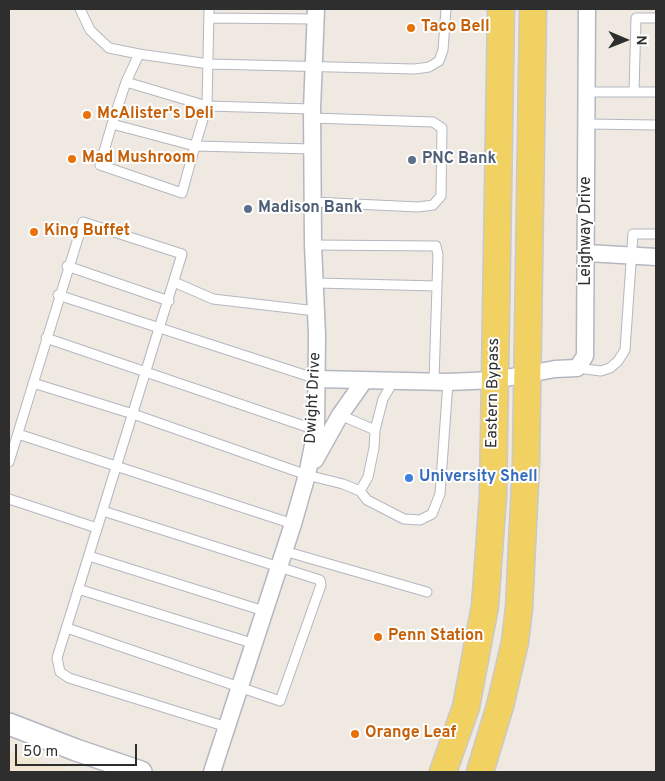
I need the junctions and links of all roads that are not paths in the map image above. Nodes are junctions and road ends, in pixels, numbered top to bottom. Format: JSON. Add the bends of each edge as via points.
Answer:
{"nodes":[{"id":1,"x":80,"y":9,"type":"edge"},
{"id":2,"x":209,"y":9,"type":"edge"},
{"id":3,"x":446,"y":9,"type":"edge"},
{"id":4,"x":501,"y":9,"type":"edge"},
{"id":5,"x":533,"y":9,"type":"edge"},
{"id":6,"x":587,"y":9,"type":"edge"},
{"id":7,"x":636,"y":13,"type":"edge"},
{"id":8,"x":316,"y":14,"type":"edge"},
{"id":9,"x":209,"y":18,"type":"junction"},
{"id":10,"x":656,"y":18,"type":"edge"},
{"id":11,"x":138,"y":54,"type":"junction"},
{"id":12,"x":208,"y":64,"type":"junction"},
{"id":13,"x":312,"y":67,"type":"junction"},
{"id":14,"x":126,"y":82,"type":"junction"},
{"id":15,"x":587,"y":92,"type":"junction"},
{"id":16,"x":634,"y":92,"type":"junction"},
{"id":17,"x":656,"y":92,"type":"edge"},
{"id":18,"x":207,"y":106,"type":"junction"},
{"id":19,"x":312,"y":113,"type":"junction"},
{"id":20,"x":112,"y":124,"type":"junction"},
{"id":21,"x":587,"y":124,"type":"junction"},
{"id":22,"x":656,"y":125,"type":"edge"},
{"id":23,"x":195,"y":146,"type":"junction"},
{"id":24,"x":313,"y":149,"type":"junction"},
{"id":25,"x":313,"y":202,"type":"junction"},
{"id":26,"x":656,"y":234,"type":"edge"},
{"id":27,"x":313,"y":244,"type":"junction"},
{"id":28,"x":587,"y":253,"type":"junction"},
{"id":29,"x":633,"y":256,"type":"junction"},
{"id":30,"x":656,"y":257,"type":"edge"},
{"id":31,"x":67,"y":266,"type":"junction"},
{"id":32,"x":174,"y":282,"type":"junction"},
{"id":33,"x":316,"y":283,"type":"junction"},
{"id":34,"x":437,"y":286,"type":"junction"},
{"id":35,"x":58,"y":295,"type":"junction"},
{"id":36,"x":169,"y":301,"type":"junction"},
{"id":37,"x":316,"y":311,"type":"junction"},
{"id":38,"x":159,"y":328,"type":"junction"},
{"id":39,"x":46,"y":338,"type":"junction"},
{"id":40,"x":577,"y":368,"type":"junction"},
{"id":41,"x":145,"y":371,"type":"junction"},
{"id":42,"x":527,"y":375,"type":"junction"},
{"id":43,"x":317,"y":379,"type":"junction"},
{"id":44,"x":495,"y":380,"type":"junction"},
{"id":45,"x":364,"y":381,"type":"junction"},
{"id":46,"x":394,"y":382,"type":"junction"},
{"id":47,"x":441,"y":382,"type":"junction"},
{"id":48,"x":33,"y":383,"type":"junction"},
{"id":49,"x":132,"y":414,"type":"junction"},
{"id":50,"x":340,"y":415,"type":"junction"},
{"id":51,"x":316,"y":430,"type":"junction"},
{"id":52,"x":375,"y":430,"type":"junction"},
{"id":53,"x":18,"y":434,"type":"junction"},
{"id":54,"x":9,"y":462,"type":"edge"},
{"id":55,"x":116,"y":467,"type":"junction"},
{"id":56,"x":307,"y":475,"type":"junction"},
{"id":57,"x":360,"y":491,"type":"junction"},
{"id":58,"x":9,"y":499,"type":"edge"},
{"id":59,"x":103,"y":511,"type":"junction"},
{"id":60,"x":293,"y":524,"type":"junction"},
{"id":61,"x":97,"y":528,"type":"junction"},
{"id":62,"x":284,"y":551,"type":"junction"},
{"id":63,"x":89,"y":556,"type":"junction"},
{"id":64,"x":279,"y":568,"type":"junction"},
{"id":65,"x":78,"y":589,"type":"junction"},
{"id":66,"x":428,"y":592,"type":"dead end"},
{"id":67,"x":264,"y":611,"type":"junction"},
{"id":68,"x":67,"y":628,"type":"junction"},
{"id":69,"x":255,"y":644,"type":"junction"},
{"id":70,"x":240,"y":688,"type":"junction"},
{"id":71,"x":10,"y":726,"type":"edge"},
{"id":72,"x":227,"y":727,"type":"junction"},
{"id":73,"x":141,"y":772,"type":"edge"},
{"id":74,"x":212,"y":772,"type":"edge"},
{"id":75,"x":444,"y":772,"type":"edge"},
{"id":76,"x":480,"y":772,"type":"edge"}],
"edges":[{"from":1,"to":11,"type":"lane","via":[[90,30],[109,48]]},
{"from":2,"to":9,"type":"lane"},
{"from":3,"to":13,"type":"lane","via":[[443,50],[439,61],[429,67]]},
{"from":4,"to":44,"type":"main road","name":"Eastern Bypass"},
{"from":5,"to":42,"type":"main road","name":"Eastern Bypass"},
{"from":6,"to":15,"type":"street","name":"Leighway Drive"},
{"from":7,"to":10,"type":"lane"},
{"from":7,"to":16,"type":"lane"},
{"from":8,"to":9,"type":"lane"},
{"from":8,"to":13,"type":"street","name":"Dwight Drive"},
{"from":9,"to":12,"type":"lane"},
{"from":11,"to":12,"type":"lane"},
{"from":11,"to":14,"type":"lane"},
{"from":12,"to":13,"type":"lane"},
{"from":12,"to":18,"type":"lane"},
{"from":13,"to":19,"type":"street","name":"Dwight Drive"},
{"from":14,"to":18,"type":"lane"},
{"from":14,"to":20,"type":"lane"},
{"from":15,"to":16,"type":"lane"},
{"from":15,"to":21,"type":"street","name":"Leighway Drive"},
{"from":16,"to":17,"type":"lane"},
{"from":18,"to":19,"type":"lane"},
{"from":18,"to":23,"type":"lane"},
{"from":19,"to":24,"type":"street","name":"Dwight Drive"},
{"from":19,"to":25,"type":"lane","via":[[433,122],[442,128],[441,196],[433,205]]},
{"from":20,"to":23,"type":"lane"},
{"from":20,"to":23,"type":"lane","via":[[100,165],[182,193]]},
{"from":21,"to":22,"type":"lane"},
{"from":21,"to":28,"type":"street","name":"Leighway Drive"},
{"from":23,"to":24,"type":"lane"},
{"from":24,"to":25,"type":"street","name":"Dwight Drive"},
{"from":25,"to":27,"type":"street","name":"Dwight Drive"},
{"from":26,"to":29,"type":"lane","via":[[633,234]]},
{"from":27,"to":33,"type":"street","name":"Dwight Drive"},
{"from":27,"to":34,"type":"lane","via":[[436,246]]},
{"from":28,"to":29,"type":"street"},
{"from":28,"to":40,"type":"street","name":"Leighway Drive","via":[[585,356]]},
{"from":29,"to":30,"type":"street"},
{"from":29,"to":40,"type":"lane","via":[[625,350],[610,368],[601,371]]},
{"from":31,"to":32,"type":"lane","via":[[82,222],[182,254]]},
{"from":31,"to":35,"type":"lane"},
{"from":31,"to":36,"type":"lane"},
{"from":32,"to":36,"type":"lane"},
{"from":32,"to":37,"type":"lane","via":[[213,299]]},
{"from":33,"to":34,"type":"lane"},
{"from":33,"to":37,"type":"street","name":"Dwight Drive"},
{"from":34,"to":47,"type":"lane"},
{"from":35,"to":38,"type":"lane"},
{"from":35,"to":39,"type":"lane"},
{"from":36,"to":38,"type":"lane"},
{"from":37,"to":43,"type":"street","name":"Dwight Drive"},
{"from":38,"to":41,"type":"lane"},
{"from":38,"to":43,"type":"lane"},
{"from":39,"to":41,"type":"lane"},
{"from":39,"to":48,"type":"lane"},
{"from":40,"to":42,"type":"street"},
{"from":41,"to":49,"type":"lane"},
{"from":41,"to":51,"type":"lane"},
{"from":42,"to":44,"type":"street"},
{"from":42,"to":76,"type":"main road","name":"Eastern Bypass","via":[[517,625],[500,706]]},
{"from":43,"to":45,"type":"street"},
{"from":43,"to":51,"type":"street","name":"Dwight Drive"},
{"from":44,"to":47,"type":"street"},
{"from":44,"to":75,"type":"main road","name":"Eastern Bypass","via":[[486,606],[466,707]]},
{"from":45,"to":46,"type":"street"},
{"from":45,"to":50,"type":"street"},
{"from":46,"to":47,"type":"street"},
{"from":46,"to":52,"type":"lane","via":[[383,399]]},
{"from":47,"to":57,"type":"lane","via":[[440,494],[432,514],[420,520],[404,519],[367,500]]},
{"from":48,"to":49,"type":"lane"},
{"from":48,"to":53,"type":"lane"},
{"from":49,"to":55,"type":"lane"},
{"from":49,"to":56,"type":"lane"},
{"from":50,"to":52,"type":"lane"},
{"from":50,"to":56,"type":"street"},
{"from":51,"to":56,"type":"street","name":"Dwight Drive"},
{"from":52,"to":57,"type":"lane","via":[[368,477]]},
{"from":53,"to":54,"type":"lane"},
{"from":53,"to":55,"type":"lane"},
{"from":55,"to":59,"type":"lane"},
{"from":55,"to":60,"type":"lane"},
{"from":56,"to":57,"type":"lane"},
{"from":56,"to":60,"type":"street","name":"Dwight Drive"},
{"from":58,"to":61,"type":"lane"},
{"from":59,"to":61,"type":"lane"},
{"from":59,"to":64,"type":"lane"},
{"from":60,"to":62,"type":"street","name":"Dwight Drive"},
{"from":61,"to":63,"type":"lane"},
{"from":62,"to":64,"type":"street","name":"Dwight Drive"},
{"from":62,"to":66,"type":"lane"},
{"from":63,"to":65,"type":"lane"},
{"from":63,"to":67,"type":"lane"},
{"from":64,"to":67,"type":"street","name":"Dwight Drive"},
{"from":64,"to":70,"type":"lane","via":[[320,580],[321,586],[280,701]]},
{"from":65,"to":68,"type":"lane"},
{"from":65,"to":69,"type":"lane"},
{"from":67,"to":69,"type":"street","name":"Dwight Drive"},
{"from":68,"to":70,"type":"lane"},
{"from":68,"to":72,"type":"lane","via":[[57,658],[60,672],[69,678]]},
{"from":69,"to":70,"type":"street","name":"Dwight Drive"},
{"from":70,"to":72,"type":"street","name":"Dwight Drive"},
{"from":71,"to":73,"type":"street"},
{"from":72,"to":74,"type":"street","name":"Dwight Drive"}]}
